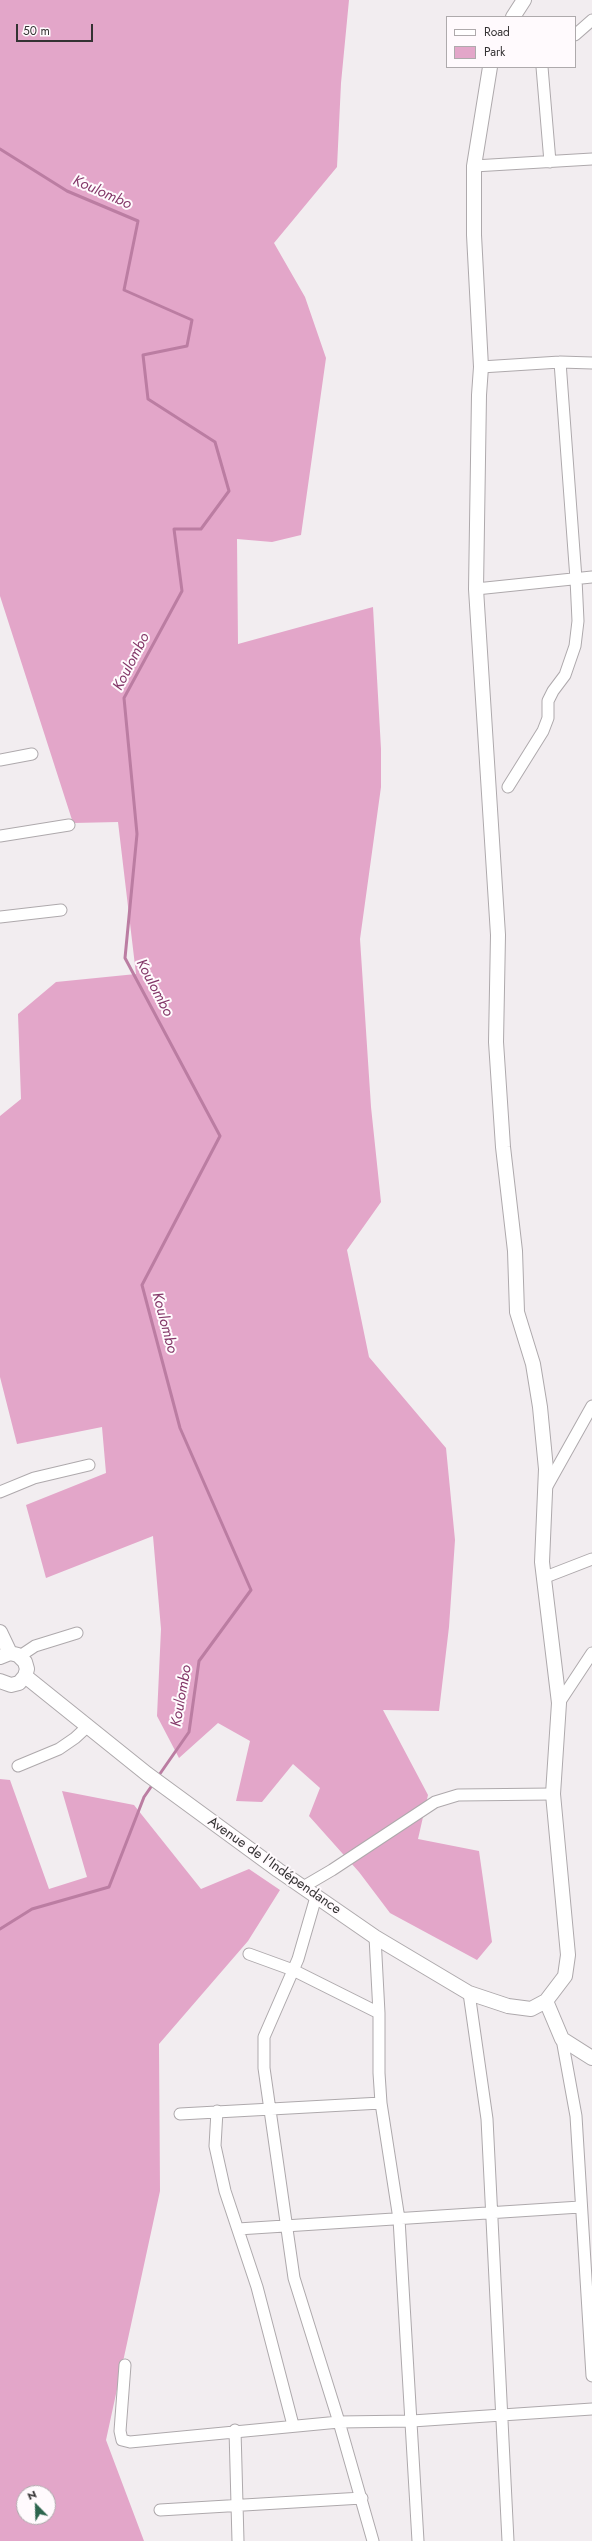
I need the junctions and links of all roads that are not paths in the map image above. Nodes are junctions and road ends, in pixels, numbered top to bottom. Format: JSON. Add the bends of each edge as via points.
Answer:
{"nodes":[{"id":1,"x":524,"y":0,"type":"edge"},
{"id":2,"x":514,"y":16,"type":"edge"},
{"id":3,"x":592,"y":20,"type":"edge"},
{"id":4,"x":576,"y":34,"type":"edge"},
{"id":5,"x":490,"y":68,"type":"edge"},
{"id":6,"x":542,"y":68,"type":"edge"},
{"id":7,"x":592,"y":160,"type":"edge"},
{"id":8,"x":550,"y":162,"type":"junction"},
{"id":9,"x":474,"y":166,"type":"junction"},
{"id":10,"x":560,"y":362,"type":"junction"},
{"id":11,"x":592,"y":363,"type":"edge"},
{"id":12,"x":482,"y":368,"type":"junction"},
{"id":13,"x":592,"y":577,"type":"edge"},
{"id":14,"x":576,"y":579,"type":"junction"},
{"id":15,"x":476,"y":589,"type":"junction"},
{"id":16,"x":32,"y":754,"type":"dead end"},
{"id":17,"x":0,"y":760,"type":"edge"},
{"id":18,"x":508,"y":787,"type":"dead end"},
{"id":19,"x":68,"y":825,"type":"dead end"},
{"id":20,"x":0,"y":836,"type":"edge"},
{"id":21,"x":60,"y":910,"type":"dead end"},
{"id":22,"x":0,"y":917,"type":"edge"},
{"id":23,"x":592,"y":1406,"type":"edge"},
{"id":24,"x":89,"y":1465,"type":"dead end"},
{"id":25,"x":544,"y":1491,"type":"junction"},
{"id":26,"x":0,"y":1492,"type":"edge"},
{"id":27,"x":592,"y":1559,"type":"edge"},
{"id":28,"x":543,"y":1578,"type":"junction"},
{"id":29,"x":0,"y":1632,"type":"edge"},
{"id":30,"x":77,"y":1633,"type":"dead end"},
{"id":31,"x":592,"y":1653,"type":"edge"},
{"id":32,"x":10,"y":1656,"type":"edge"},
{"id":33,"x":25,"y":1676,"type":"junction"},
{"id":34,"x":0,"y":1681,"type":"edge"},
{"id":35,"x":559,"y":1703,"type":"junction"},
{"id":36,"x":88,"y":1726,"type":"junction"},
{"id":37,"x":18,"y":1766,"type":"dead end"},
{"id":38,"x":553,"y":1794,"type":"junction"},
{"id":39,"x":303,"y":1887,"type":"junction"},
{"id":40,"x":316,"y":1897,"type":"junction"},
{"id":41,"x":375,"y":1936,"type":"junction"},
{"id":42,"x":250,"y":1954,"type":"dead end"},
{"id":43,"x":293,"y":1970,"type":"junction"},
{"id":44,"x":469,"y":1993,"type":"junction"},
{"id":45,"x":546,"y":2001,"type":"junction"},
{"id":46,"x":379,"y":2013,"type":"junction"},
{"id":47,"x":562,"y":2039,"type":"junction"},
{"id":48,"x":592,"y":2058,"type":"edge"},
{"id":49,"x":381,"y":2103,"type":"junction"},
{"id":50,"x":269,"y":2108,"type":"junction"},
{"id":51,"x":217,"y":2111,"type":"junction"},
{"id":52,"x":180,"y":2114,"type":"dead end"},
{"id":53,"x":580,"y":2207,"type":"junction"},
{"id":54,"x":492,"y":2212,"type":"junction"},
{"id":55,"x":399,"y":2219,"type":"junction"},
{"id":56,"x":286,"y":2227,"type":"junction"},
{"id":57,"x":238,"y":2229,"type":"junction"},
{"id":58,"x":125,"y":2365,"type":"dead end"},
{"id":59,"x":592,"y":2376,"type":"edge"},
{"id":60,"x":592,"y":2410,"type":"edge"},
{"id":61,"x":503,"y":2414,"type":"junction"},
{"id":62,"x":412,"y":2421,"type":"junction"},
{"id":63,"x":340,"y":2422,"type":"junction"},
{"id":64,"x":293,"y":2425,"type":"junction"},
{"id":65,"x":235,"y":2430,"type":"junction"},
{"id":66,"x":362,"y":2498,"type":"junction"},
{"id":67,"x":235,"y":2504,"type":"junction"},
{"id":68,"x":160,"y":2510,"type":"dead end"},
{"id":69,"x":238,"y":2541,"type":"edge"},
{"id":70,"x":373,"y":2541,"type":"edge"},
{"id":71,"x":418,"y":2541,"type":"edge"},
{"id":72,"x":508,"y":2541,"type":"edge"}],
"edges":[{"from":1,"to":2,"type":"street"},
{"from":3,"to":4,"type":"street"},
{"from":5,"to":9,"type":"street"},
{"from":6,"to":8,"type":"street"},
{"from":7,"to":8,"type":"street"},
{"from":8,"to":9,"type":"street"},
{"from":9,"to":12,"type":"street","via":[[474,235]]},
{"from":10,"to":11,"type":"street"},
{"from":10,"to":12,"type":"street"},
{"from":10,"to":14,"type":"street"},
{"from":12,"to":15,"type":"street","via":[[478,409]]},
{"from":13,"to":14,"type":"street"},
{"from":14,"to":15,"type":"street"},
{"from":14,"to":18,"type":"street","via":[[578,621],[575,646],[565,675],[548,701],[548,718],[543,732]]},
{"from":15,"to":25,"type":"street","via":[[498,935],[496,1042],[503,1147],[515,1251],[517,1312],[533,1364],[540,1407],[546,1469]]},
{"from":16,"to":17,"type":"street"},
{"from":19,"to":20,"type":"street"},
{"from":21,"to":22,"type":"street"},
{"from":23,"to":25,"type":"street"},
{"from":24,"to":26,"type":"street","via":[[34,1478]]},
{"from":25,"to":28,"type":"street"},
{"from":27,"to":28,"type":"street"},
{"from":28,"to":35,"type":"street"},
{"from":29,"to":32,"type":"street"},
{"from":30,"to":32,"type":"street"},
{"from":31,"to":35,"type":"street"},
{"from":32,"to":33,"type":"street","via":[[26,1666]]},
{"from":33,"to":34,"type":"street","via":[[15,1684]]},
{"from":33,"to":36,"type":"street","name":"Avenue de l'Indépendance"},
{"from":35,"to":38,"type":"street"},
{"from":36,"to":37,"type":"street","via":[[59,1749]]},
{"from":36,"to":39,"type":"street","name":"Avenue de l'Indépendance","via":[[147,1774]]},
{"from":38,"to":39,"type":"street","via":[[458,1795],[435,1802]]},
{"from":38,"to":45,"type":"street","via":[[568,1955],[565,1976]]},
{"from":39,"to":40,"type":"street","name":"Avenue de l'Indépendance"},
{"from":40,"to":41,"type":"street","name":"Avenue de l'Indépendance"},
{"from":40,"to":43,"type":"street"},
{"from":41,"to":44,"type":"street","name":"Avenue de l'Indépendance"},
{"from":41,"to":46,"type":"street"},
{"from":42,"to":43,"type":"street"},
{"from":43,"to":46,"type":"street"},
{"from":43,"to":50,"type":"street","via":[[264,2037],[264,2068]]},
{"from":44,"to":45,"type":"street","name":"Avenue de l'Indépendance","via":[[508,2006],[531,2009]]},
{"from":44,"to":54,"type":"street","via":[[487,2119]]},
{"from":45,"to":47,"type":"street"},
{"from":46,"to":49,"type":"street"},
{"from":47,"to":48,"type":"street"},
{"from":47,"to":53,"type":"street","via":[[576,2116]]},
{"from":49,"to":50,"type":"street"},
{"from":49,"to":55,"type":"street"},
{"from":50,"to":51,"type":"street"},
{"from":50,"to":56,"type":"street"},
{"from":51,"to":52,"type":"street"},
{"from":51,"to":57,"type":"street","via":[[215,2146]]},
{"from":53,"to":54,"type":"street"},
{"from":53,"to":59,"type":"street"},
{"from":54,"to":55,"type":"street"},
{"from":54,"to":61,"type":"street"},
{"from":55,"to":56,"type":"street"},
{"from":55,"to":62,"type":"street"},
{"from":56,"to":57,"type":"street"},
{"from":56,"to":63,"type":"street","via":[[294,2278]]},
{"from":57,"to":64,"type":"street","via":[[258,2287]]},
{"from":58,"to":65,"type":"street","via":[[120,2431],[122,2440],[130,2442]]},
{"from":60,"to":61,"type":"street"},
{"from":61,"to":62,"type":"street"},
{"from":61,"to":72,"type":"street"},
{"from":62,"to":63,"type":"street"},
{"from":62,"to":71,"type":"street"},
{"from":63,"to":64,"type":"street"},
{"from":63,"to":66,"type":"street"},
{"from":64,"to":65,"type":"street"},
{"from":65,"to":67,"type":"street"},
{"from":66,"to":67,"type":"street"},
{"from":66,"to":70,"type":"street"},
{"from":67,"to":68,"type":"street"},
{"from":67,"to":69,"type":"street"}]}
